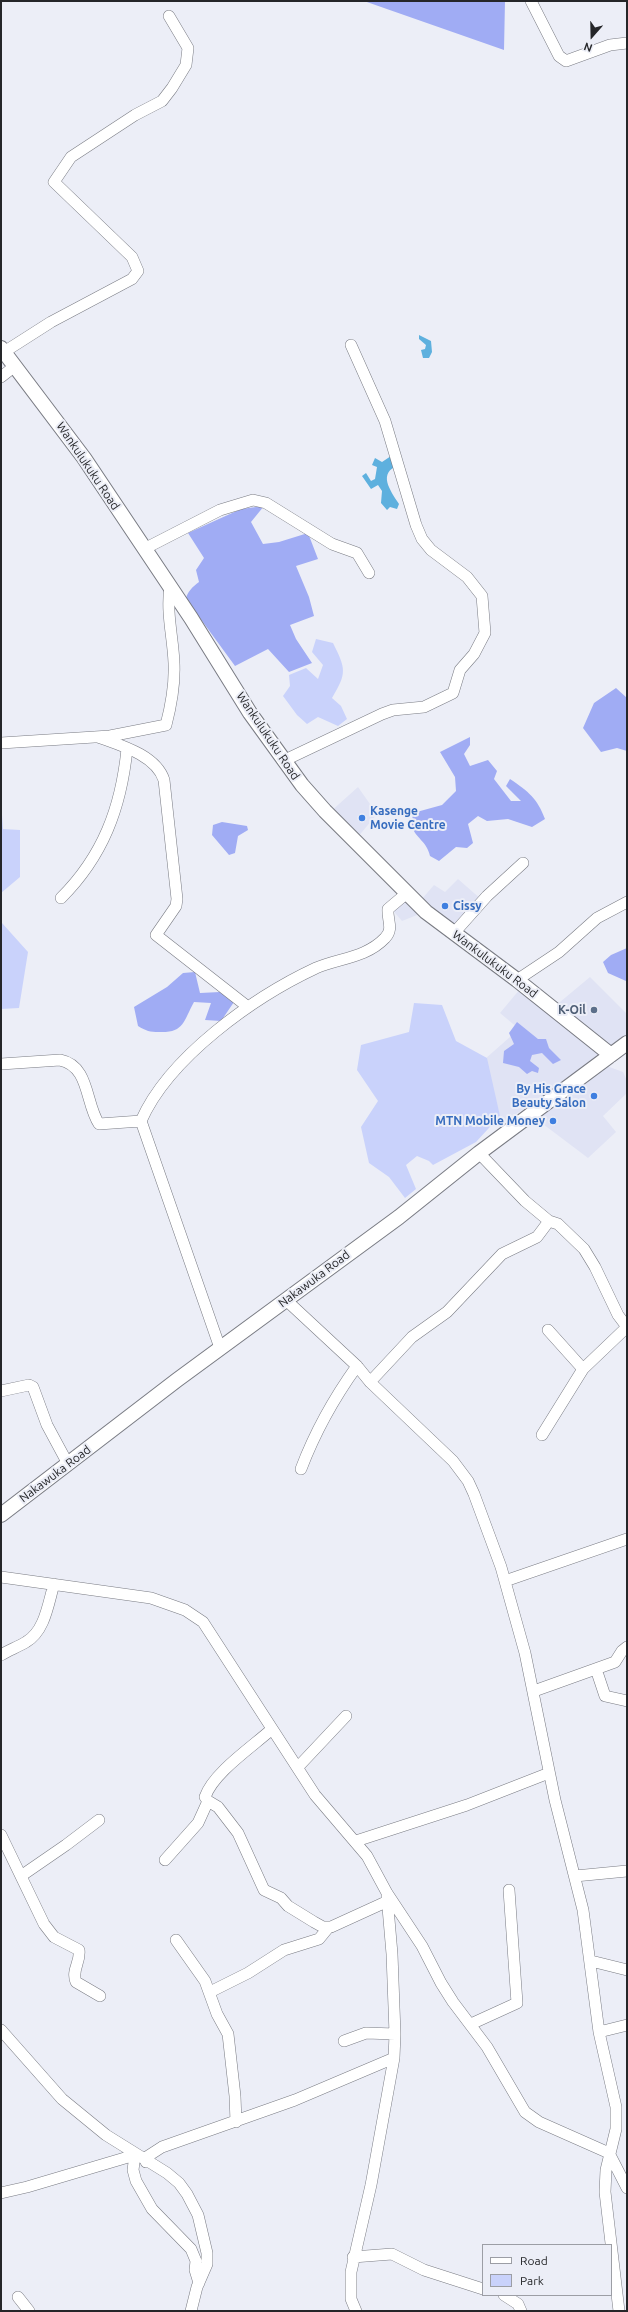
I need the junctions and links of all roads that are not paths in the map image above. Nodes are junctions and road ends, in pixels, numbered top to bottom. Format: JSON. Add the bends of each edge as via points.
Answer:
{"nodes":[{"id":1,"x":531,"y":1,"type":"edge"},
{"id":2,"x":169,"y":16,"type":"dead end"},
{"id":3,"x":627,"y":43,"type":"edge"},
{"id":4,"x":352,"y":345,"type":"dead end"},
{"id":5,"x":2,"y":350,"type":"edge"},
{"id":6,"x":15,"y":366,"type":"junction"},
{"id":7,"x":1,"y":377,"type":"edge"},
{"id":8,"x":144,"y":549,"type":"junction"},
{"id":9,"x":369,"y":573,"type":"dead end"},
{"id":10,"x":170,"y":586,"type":"junction"},
{"id":11,"x":98,"y":737,"type":"junction"},
{"id":12,"x":1,"y":743,"type":"edge"},
{"id":13,"x":127,"y":749,"type":"junction"},
{"id":14,"x":283,"y":761,"type":"junction"},
{"id":15,"x":523,"y":863,"type":"dead end"},
{"id":16,"x":407,"y":893,"type":"junction"},
{"id":17,"x":60,"y":898,"type":"dead end"},
{"id":18,"x":627,"y":902,"type":"edge"},
{"id":19,"x":454,"y":933,"type":"junction"},
{"id":20,"x":517,"y":980,"type":"junction"},
{"id":21,"x":248,"y":1007,"type":"junction"},
{"id":22,"x":627,"y":1043,"type":"edge"},
{"id":23,"x":611,"y":1055,"type":"junction"},
{"id":24,"x":1,"y":1064,"type":"edge"},
{"id":25,"x":141,"y":1121,"type":"junction"},
{"id":26,"x":479,"y":1152,"type":"junction"},
{"id":27,"x":549,"y":1221,"type":"junction"},
{"id":28,"x":286,"y":1300,"type":"junction"},
{"id":29,"x":627,"y":1327,"type":"edge"},
{"id":30,"x":548,"y":1330,"type":"dead end"},
{"id":31,"x":220,"y":1348,"type":"junction"},
{"id":32,"x":357,"y":1366,"type":"junction"},
{"id":33,"x":583,"y":1369,"type":"junction"},
{"id":34,"x":370,"y":1382,"type":"junction"},
{"id":35,"x":1,"y":1391,"type":"edge"},
{"id":36,"x":542,"y":1435,"type":"dead end"},
{"id":37,"x":68,"y":1464,"type":"junction"},
{"id":38,"x":301,"y":1469,"type":"dead end"},
{"id":39,"x":1,"y":1515,"type":"edge"},
{"id":40,"x":627,"y":1539,"type":"edge"},
{"id":41,"x":1,"y":1576,"type":"edge"},
{"id":42,"x":506,"y":1581,"type":"junction"},
{"id":43,"x":54,"y":1584,"type":"junction"},
{"id":44,"x":627,"y":1647,"type":"edge"},
{"id":45,"x":1,"y":1655,"type":"edge"},
{"id":46,"x":596,"y":1669,"type":"junction"},
{"id":47,"x":534,"y":1691,"type":"junction"},
{"id":48,"x":627,"y":1700,"type":"edge"},
{"id":49,"x":346,"y":1716,"type":"dead end"},
{"id":50,"x":272,"y":1729,"type":"junction"},
{"id":51,"x":298,"y":1767,"type":"junction"},
{"id":52,"x":549,"y":1773,"type":"junction"},
{"id":53,"x":208,"y":1802,"type":"junction"},
{"id":54,"x":99,"y":1820,"type":"dead end"},
{"id":55,"x":1,"y":1835,"type":"edge"},
{"id":56,"x":356,"y":1841,"type":"junction"},
{"id":57,"x":165,"y":1860,"type":"dead end"},
{"id":58,"x":627,"y":1871,"type":"edge"},
{"id":59,"x":21,"y":1876,"type":"junction"},
{"id":60,"x":575,"y":1876,"type":"junction"},
{"id":61,"x":509,"y":1890,"type":"dead end"},
{"id":62,"x":388,"y":1897,"type":"junction"},
{"id":63,"x":328,"y":1928,"type":"junction"},
{"id":64,"x":176,"y":1940,"type":"dead end"},
{"id":65,"x":591,"y":1960,"type":"junction"},
{"id":66,"x":627,"y":1970,"type":"edge"},
{"id":67,"x":210,"y":1992,"type":"junction"},
{"id":68,"x":100,"y":1996,"type":"dead end"},
{"id":69,"x":471,"y":2024,"type":"junction"},
{"id":70,"x":627,"y":2026,"type":"edge"},
{"id":71,"x":1,"y":2030,"type":"edge"},
{"id":72,"x":599,"y":2032,"type":"junction"},
{"id":73,"x":395,"y":2034,"type":"junction"},
{"id":74,"x":344,"y":2041,"type":"dead end"},
{"id":75,"x":394,"y":2058,"type":"junction"},
{"id":76,"x":622,"y":2120,"type":"edge"},
{"id":77,"x":236,"y":2122,"type":"junction"},
{"id":78,"x":610,"y":2153,"type":"junction"},
{"id":79,"x":135,"y":2155,"type":"junction"},
{"id":80,"x":146,"y":2162,"type":"junction"},
{"id":81,"x":627,"y":2188,"type":"edge"},
{"id":82,"x":1,"y":2193,"type":"edge"},
{"id":83,"x":611,"y":2244,"type":"edge"},
{"id":84,"x":612,"y":2252,"type":"edge"},
{"id":85,"x":353,"y":2258,"type":"junction"},
{"id":86,"x":199,"y":2283,"type":"junction"},
{"id":87,"x":482,"y":2288,"type":"edge"},
{"id":88,"x":506,"y":2296,"type":"edge"},
{"id":89,"x":18,"y":2297,"type":"dead end"},
{"id":90,"x":29,"y":2311,"type":"edge"},
{"id":91,"x":191,"y":2311,"type":"edge"},
{"id":92,"x":356,"y":2311,"type":"edge"},
{"id":93,"x":521,"y":2311,"type":"edge"},
{"id":94,"x":619,"y":2311,"type":"edge"}],
"edges":[{"from":1,"to":3,"type":"street","via":[[559,56],[566,62],[610,45]]},
{"from":2,"to":5,"type":"street","via":[[188,48],[186,65],[172,88],[162,101],[135,115],[71,157],[54,182],[132,257],[138,271],[132,279]]},
{"from":4,"to":14,"type":"street","via":[[385,421],[422,539],[431,550],[475,585],[482,596],[485,633],[474,654],[460,670],[453,693],[424,707],[393,710],[382,714]]},
{"from":5,"to":6,"type":"main road","name":"Wankulukuku Road"},
{"from":6,"to":7,"type":"street"},
{"from":6,"to":8,"type":"main road","name":"Wankulukuku Road","via":[[84,458]]},
{"from":8,"to":9,"type":"street","via":[[220,510],[253,500],[266,503],[332,544],[357,553]]},
{"from":8,"to":10,"type":"main road","name":"Wankulukuku Road"},
{"from":10,"to":11,"type":"street","via":[[167,603],[174,665],[166,725]]},
{"from":10,"to":14,"type":"main road","name":"Wankulukuku Road"},
{"from":11,"to":12,"type":"street"},
{"from":11,"to":13,"type":"street"},
{"from":13,"to":17,"type":"street","via":[[122,792],[115,816],[85,871]]},
{"from":13,"to":21,"type":"street","via":[[153,763],[162,773],[164,780],[177,899],[176,906],[156,936]]},
{"from":14,"to":16,"type":"main road","name":"Wankulukuku Road","via":[[325,811]]},
{"from":15,"to":19,"type":"street","via":[[487,896]]},
{"from":16,"to":19,"type":"main road","name":"Wankulukuku Road","via":[[426,912]]},
{"from":16,"to":21,"type":"street","via":[[388,910],[390,931],[384,940],[354,957],[316,968]]},
{"from":18,"to":20,"type":"street","via":[[596,918],[560,952]]},
{"from":19,"to":20,"type":"main road","name":"Wankulukuku Road"},
{"from":20,"to":23,"type":"main road","name":"Wankulukuku Road"},
{"from":21,"to":25,"type":"street","via":[[209,1038],[168,1078]]},
{"from":22,"to":23,"type":"main road","name":"Nakawuka Road"},
{"from":23,"to":26,"type":"main road","name":"Nakawuka Road"},
{"from":24,"to":25,"type":"street","via":[[60,1060],[69,1062],[82,1078],[99,1124]]},
{"from":25,"to":31,"type":"street"},
{"from":26,"to":27,"type":"street","via":[[499,1175]]},
{"from":26,"to":28,"type":"main road","name":"Nakawuka Road","via":[[399,1217]]},
{"from":27,"to":29,"type":"street","via":[[558,1224],[584,1249]]},
{"from":27,"to":34,"type":"street","via":[[537,1237],[502,1254],[448,1312],[412,1337]]},
{"from":28,"to":31,"type":"main road","name":"Nakawuka Road"},
{"from":28,"to":32,"type":"street"},
{"from":29,"to":33,"type":"street"},
{"from":30,"to":33,"type":"street"},
{"from":31,"to":37,"type":"main road","name":"Nakawuka Road"},
{"from":32,"to":34,"type":"street"},
{"from":32,"to":38,"type":"street","via":[[343,1385],[315,1435]]},
{"from":33,"to":36,"type":"street"},
{"from":34,"to":42,"type":"street","via":[[441,1448],[468,1481]]},
{"from":35,"to":37,"type":"street","via":[[24,1385],[33,1387],[47,1425]]},
{"from":37,"to":39,"type":"main road","name":"Nakawuka Road"},
{"from":40,"to":42,"type":"street"},
{"from":41,"to":43,"type":"street"},
{"from":42,"to":47,"type":"street"},
{"from":43,"to":45,"type":"street","via":[[43,1621],[36,1634],[27,1642]]},
{"from":43,"to":50,"type":"street","via":[[151,1598],[195,1616],[214,1639]]},
{"from":44,"to":46,"type":"street","via":[[615,1662]]},
{"from":46,"to":47,"type":"street"},
{"from":46,"to":48,"type":"street","via":[[605,1696]]},
{"from":47,"to":52,"type":"street"},
{"from":49,"to":51,"type":"street"},
{"from":50,"to":51,"type":"street"},
{"from":50,"to":53,"type":"street","via":[[212,1782],[205,1797]]},
{"from":51,"to":56,"type":"street","via":[[315,1795]]},
{"from":52,"to":56,"type":"street","via":[[468,1805]]},
{"from":52,"to":60,"type":"street"},
{"from":53,"to":57,"type":"street","via":[[198,1823]]},
{"from":53,"to":63,"type":"street","via":[[218,1807],[238,1833],[264,1890]]},
{"from":54,"to":59,"type":"street"},
{"from":55,"to":59,"type":"street"},
{"from":56,"to":62,"type":"street","via":[[367,1856]]},
{"from":58,"to":60,"type":"street"},
{"from":59,"to":68,"type":"street","via":[[44,1924],[54,1937],[79,1950],[81,1958],[74,1973],[76,1982]]},
{"from":60,"to":65,"type":"street"},
{"from":61,"to":69,"type":"street","via":[[517,2003]]},
{"from":62,"to":63,"type":"street"},
{"from":62,"to":69,"type":"street","via":[[422,1946],[453,2002]]},
{"from":62,"to":73,"type":"street"},
{"from":63,"to":67,"type":"street","via":[[319,1940],[284,1950],[248,1973]]},
{"from":64,"to":67,"type":"street","via":[[192,1960]]},
{"from":65,"to":66,"type":"street"},
{"from":65,"to":72,"type":"street"},
{"from":67,"to":77,"type":"street","via":[[217,2014],[228,2034],[236,2096]]},
{"from":69,"to":78,"type":"street","via":[[528,2115]]},
{"from":70,"to":72,"type":"street"},
{"from":71,"to":79,"type":"street","via":[[62,2099],[91,2124]]},
{"from":72,"to":76,"type":"street"},
{"from":73,"to":74,"type":"street","via":[[366,2033]]},
{"from":73,"to":75,"type":"street"},
{"from":75,"to":77,"type":"street"},
{"from":75,"to":85,"type":"street","via":[[371,2185]]},
{"from":76,"to":78,"type":"street"},
{"from":77,"to":80,"type":"street","via":[[162,2147],[145,2158]]},
{"from":78,"to":81,"type":"street"},
{"from":78,"to":83,"type":"street","via":[[605,2192]]},
{"from":79,"to":80,"type":"street"},
{"from":79,"to":82,"type":"street"},
{"from":79,"to":86,"type":"street","via":[[133,2170],[136,2181],[152,2209],[191,2249],[196,2261],[195,2270]]},
{"from":80,"to":86,"type":"street","via":[[179,2182],[198,2215],[207,2253],[207,2264]]},
{"from":84,"to":94,"type":"street"},
{"from":85,"to":87,"type":"street","via":[[392,2254],[424,2270]]},
{"from":85,"to":92,"type":"street","via":[[349,2288]]},
{"from":86,"to":91,"type":"street"},
{"from":88,"to":93,"type":"street","via":[[518,2304]]},
{"from":89,"to":90,"type":"street"}]}
